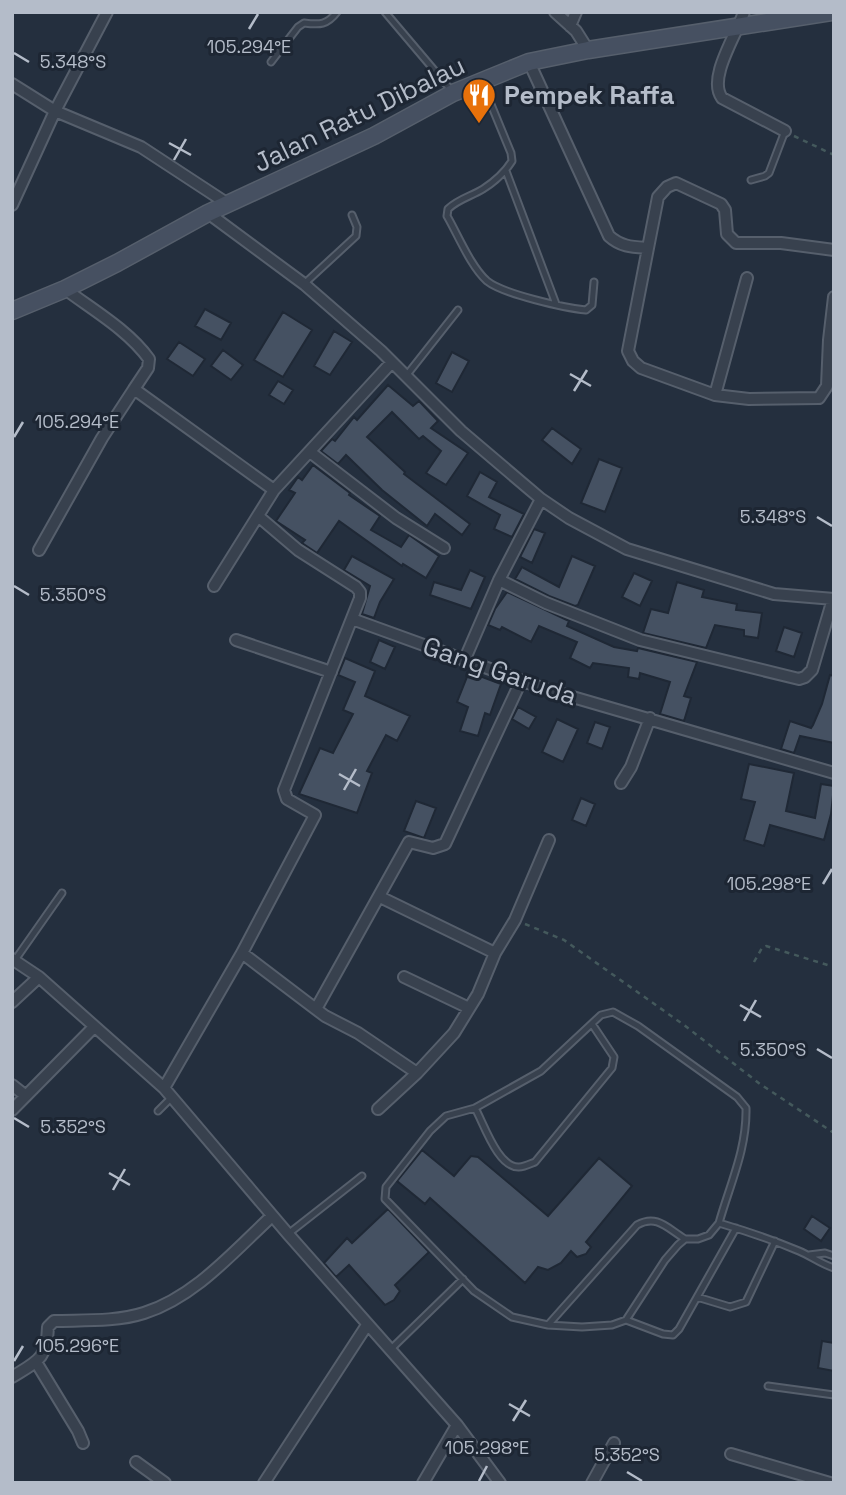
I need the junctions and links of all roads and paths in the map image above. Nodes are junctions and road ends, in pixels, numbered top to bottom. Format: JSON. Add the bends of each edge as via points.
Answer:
{"nodes":[{"id":1,"x":107,"y":12,"type":"edge"},
{"id":2,"x":337,"y":12,"type":"edge"},
{"id":3,"x":385,"y":12,"type":"edge"},
{"id":4,"x":555,"y":12,"type":"edge"},
{"id":5,"x":576,"y":12,"type":"edge"},
{"id":6,"x":831,"y":12,"type":"edge"},
{"id":7,"x":742,"y":19,"type":"edge"},
{"id":8,"x":570,"y":26,"type":"junction"},
{"id":9,"x":588,"y":50,"type":"junction"},
{"id":10,"x":271,"y":62,"type":"dead end"},
{"id":11,"x":529,"y":62,"type":"junction"},
{"id":12,"x":482,"y":82,"type":"junction"},
{"id":13,"x":12,"y":84,"type":"edge"},
{"id":14,"x":453,"y":93,"type":"junction"},
{"id":15,"x":55,"y":111,"type":"junction"},
{"id":16,"x":785,"y":131,"type":"junction"},
{"id":17,"x":834,"y":155,"type":"edge"},
{"id":18,"x":506,"y":171,"type":"junction"},
{"id":19,"x":751,"y":180,"type":"dead end"},
{"id":20,"x":228,"y":204,"type":"junction"},
{"id":21,"x":12,"y":205,"type":"edge"},
{"id":22,"x":208,"y":213,"type":"junction"},
{"id":23,"x":352,"y":215,"type":"dead end"},
{"id":24,"x":648,"y":248,"type":"junction"},
{"id":25,"x":834,"y":250,"type":"edge"},
{"id":26,"x":747,"y":278,"type":"dead end"},
{"id":27,"x":594,"y":282,"type":"dead end"},
{"id":28,"x":304,"y":284,"type":"junction"},
{"id":29,"x":65,"y":289,"type":"junction"},
{"id":30,"x":834,"y":297,"type":"edge"},
{"id":31,"x":556,"y":304,"type":"junction"},
{"id":32,"x":458,"y":310,"type":"dead end"},
{"id":33,"x":12,"y":311,"type":"edge"},
{"id":34,"x":393,"y":362,"type":"junction"},
{"id":35,"x":406,"y":376,"type":"junction"},
{"id":36,"x":134,"y":389,"type":"junction"},
{"id":37,"x":715,"y":395,"type":"junction"},
{"id":38,"x":310,"y":452,"type":"junction"},
{"id":39,"x":274,"y":490,"type":"junction"},
{"id":40,"x":541,"y":499,"type":"junction"},
{"id":41,"x":258,"y":516,"type":"junction"},
{"id":42,"x":444,"y":548,"type":"dead end"},
{"id":43,"x":39,"y":550,"type":"dead end"},
{"id":44,"x":499,"y":580,"type":"junction"},
{"id":45,"x":214,"y":586,"type":"dead end"},
{"id":46,"x":833,"y":599,"type":"edge"},
{"id":47,"x":352,"y":620,"type":"junction"},
{"id":48,"x":236,"y":640,"type":"dead end"},
{"id":49,"x":464,"y":661,"type":"junction"},
{"id":50,"x":331,"y":672,"type":"junction"},
{"id":51,"x":521,"y":681,"type":"junction"},
{"id":52,"x":650,"y":718,"type":"junction"},
{"id":53,"x":834,"y":774,"type":"edge"},
{"id":54,"x":621,"y":783,"type":"dead end"},
{"id":55,"x":549,"y":840,"type":"dead end"},
{"id":56,"x":62,"y":892,"type":"dead end"},
{"id":57,"x":380,"y":897,"type":"junction"},
{"id":58,"x":515,"y":920,"type":"junction"},
{"id":59,"x":242,"y":953,"type":"junction"},
{"id":60,"x":495,"y":953,"type":"junction"},
{"id":61,"x":14,"y":959,"type":"edge"},
{"id":62,"x":754,"y":962,"type":"dead end"},
{"id":63,"x":834,"y":967,"type":"edge"},
{"id":64,"x":39,"y":977,"type":"junction"},
{"id":65,"x":404,"y":977,"type":"dead end"},
{"id":66,"x":12,"y":1002,"type":"edge"},
{"id":67,"x":469,"y":1008,"type":"junction"},
{"id":68,"x":316,"y":1009,"type":"junction"},
{"id":69,"x":592,"y":1024,"type":"junction"},
{"id":70,"x":94,"y":1027,"type":"junction"},
{"id":71,"x":417,"y":1073,"type":"junction"},
{"id":72,"x":12,"y":1085,"type":"edge"},
{"id":73,"x":163,"y":1088,"type":"junction"},
{"id":74,"x":26,"y":1096,"type":"junction"},
{"id":75,"x":171,"y":1098,"type":"junction"},
{"id":76,"x":475,"y":1108,"type":"junction"},
{"id":77,"x":379,"y":1109,"type":"dead end"},
{"id":78,"x":12,"y":1110,"type":"edge"},
{"id":79,"x":158,"y":1111,"type":"dead end"},
{"id":80,"x":834,"y":1133,"type":"edge"},
{"id":81,"x":362,"y":1176,"type":"dead end"},
{"id":82,"x":272,"y":1216,"type":"junction"},
{"id":83,"x":719,"y":1223,"type":"junction"},
{"id":84,"x":736,"y":1228,"type":"junction"},
{"id":85,"x":288,"y":1234,"type":"junction"},
{"id":86,"x":685,"y":1239,"type":"junction"},
{"id":87,"x":775,"y":1241,"type":"junction"},
{"id":88,"x":808,"y":1255,"type":"junction"},
{"id":89,"x":834,"y":1256,"type":"edge"},
{"id":90,"x":834,"y":1268,"type":"edge"},
{"id":91,"x":463,"y":1279,"type":"junction"},
{"id":92,"x":697,"y":1297,"type":"junction"},
{"id":93,"x":626,"y":1320,"type":"junction"},
{"id":94,"x":367,"y":1325,"type":"junction"},
{"id":95,"x":548,"y":1325,"type":"junction"},
{"id":96,"x":390,"y":1350,"type":"junction"},
{"id":97,"x":36,"y":1362,"type":"junction"},
{"id":98,"x":12,"y":1377,"type":"edge"},
{"id":99,"x":768,"y":1386,"type":"dead end"},
{"id":100,"x":834,"y":1395,"type":"edge"},
{"id":101,"x":457,"y":1425,"type":"junction"},
{"id":102,"x":83,"y":1443,"type":"dead end"},
{"id":103,"x":614,"y":1443,"type":"dead end"},
{"id":104,"x":731,"y":1454,"type":"dead end"},
{"id":105,"x":136,"y":1462,"type":"dead end"},
{"id":106,"x":165,"y":1483,"type":"edge"},
{"id":107,"x":264,"y":1483,"type":"edge"},
{"id":108,"x":423,"y":1483,"type":"edge"},
{"id":109,"x":500,"y":1483,"type":"edge"},
{"id":110,"x":592,"y":1483,"type":"edge"},
{"id":111,"x":830,"y":1483,"type":"edge"}],
"edges":[{"from":1,"to":15,"type":"street"},
{"from":2,"to":10,"type":"lane","via":[[322,25],[298,27]]},
{"from":3,"to":14,"type":"lane"},
{"from":4,"to":8,"type":"street"},
{"from":5,"to":8,"type":"street"},
{"from":6,"to":7,"type":"main road","name":"Jalan Ratu Dibalau"},
{"from":7,"to":9,"type":"main road","name":"Jalan Ratu Dibalau"},
{"from":7,"to":16,"type":"street","via":[[721,66],[717,90],[722,98]]},
{"from":8,"to":9,"type":"street"},
{"from":9,"to":11,"type":"main road","name":"Jalan Ratu Dibalau"},
{"from":11,"to":12,"type":"main road","name":"Jalan Ratu Dibalau"},
{"from":11,"to":24,"type":"street","via":[[609,236],[625,246]]},
{"from":12,"to":14,"type":"main road","name":"Jalan Ratu Dibalau"},
{"from":12,"to":18,"type":"lane","via":[[511,153]]},
{"from":13,"to":15,"type":"street"},
{"from":14,"to":20,"type":"main road","name":"Jalan Ratu Dibalau","via":[[374,136]]},
{"from":15,"to":20,"type":"street","via":[[141,147]]},
{"from":15,"to":21,"type":"street"},
{"from":16,"to":17,"type":"path"},
{"from":16,"to":19,"type":"lane","via":[[769,173]]},
{"from":18,"to":31,"type":"lane"},
{"from":18,"to":31,"type":"lane","via":[[453,204],[447,216],[489,282]]},
{"from":20,"to":22,"type":"main road","name":"Jalan Ratu Dibalau"},
{"from":22,"to":28,"type":"street"},
{"from":22,"to":29,"type":"main road","name":"Jalan Ratu Dibalau"},
{"from":23,"to":28,"type":"lane","via":[[356,236]]},
{"from":24,"to":25,"type":"street","via":[[658,197],[676,183],[721,204],[727,234],[736,243]]},
{"from":24,"to":37,"type":"street","via":[[629,357],[641,368]]},
{"from":26,"to":37,"type":"street"},
{"from":27,"to":31,"type":"lane","via":[[592,305],[586,310]]},
{"from":28,"to":34,"type":"street"},
{"from":29,"to":33,"type":"main road","name":"Jalan Ratu Dibalau"},
{"from":29,"to":36,"type":"street","via":[[119,329],[149,359]]},
{"from":30,"to":37,"type":"street","via":[[827,386],[821,396],[758,400]]},
{"from":32,"to":35,"type":"lane"},
{"from":34,"to":35,"type":"street"},
{"from":34,"to":38,"type":"street"},
{"from":35,"to":40,"type":"street","via":[[461,431]]},
{"from":36,"to":39,"type":"street"},
{"from":36,"to":43,"type":"street"},
{"from":38,"to":39,"type":"street"},
{"from":38,"to":42,"type":"street","via":[[396,518]]},
{"from":39,"to":41,"type":"street"},
{"from":40,"to":44,"type":"street"},
{"from":40,"to":46,"type":"street","via":[[627,549],[774,594]]},
{"from":41,"to":45,"type":"street"},
{"from":41,"to":47,"type":"street","via":[[360,592]]},
{"from":44,"to":46,"type":"street","via":[[640,640],[799,678],[811,670]]},
{"from":44,"to":49,"type":"street"},
{"from":47,"to":49,"type":"street","name":"Gang Garuda"},
{"from":47,"to":50,"type":"street"},
{"from":48,"to":50,"type":"street"},
{"from":49,"to":51,"type":"street","name":"Gang Garuda"},
{"from":50,"to":59,"type":"street","via":[[284,790],[287,799],[315,815]]},
{"from":51,"to":52,"type":"street","name":"Gang Garuda"},
{"from":51,"to":57,"type":"street","via":[[445,844],[433,848],[409,842]]},
{"from":52,"to":53,"type":"street","name":"Gang Garuda"},
{"from":52,"to":54,"type":"street"},
{"from":55,"to":58,"type":"street"},
{"from":56,"to":61,"type":"lane"},
{"from":57,"to":60,"type":"street"},
{"from":57,"to":68,"type":"street"},
{"from":58,"to":60,"type":"street"},
{"from":58,"to":80,"type":"path","via":[[564,940]]},
{"from":59,"to":68,"type":"street"},
{"from":59,"to":73,"type":"street"},
{"from":60,"to":67,"type":"street"},
{"from":61,"to":64,"type":"street"},
{"from":62,"to":63,"type":"path","via":[[766,946]]},
{"from":64,"to":66,"type":"street"},
{"from":64,"to":70,"type":"street"},
{"from":65,"to":67,"type":"street"},
{"from":67,"to":71,"type":"street","via":[[454,1033]]},
{"from":68,"to":71,"type":"street"},
{"from":69,"to":76,"type":"lane","via":[[541,1071]]},
{"from":69,"to":76,"type":"lane","via":[[614,1057],[612,1069],[535,1162],[521,1168],[500,1158]]},
{"from":69,"to":83,"type":"lane","via":[[613,1012],[737,1097],[746,1108],[741,1156]]},
{"from":70,"to":73,"type":"street"},
{"from":70,"to":74,"type":"street"},
{"from":71,"to":77,"type":"street"},
{"from":72,"to":74,"type":"street"},
{"from":73,"to":75,"type":"street"},
{"from":74,"to":78,"type":"street"},
{"from":75,"to":79,"type":"lane"},
{"from":75,"to":82,"type":"street"},
{"from":76,"to":91,"type":"lane","via":[[446,1116],[384,1192],[385,1199]]},
{"from":81,"to":85,"type":"lane"},
{"from":82,"to":85,"type":"street"},
{"from":82,"to":97,"type":"street","via":[[204,1279],[173,1300],[144,1313],[54,1321],[48,1327],[48,1347]]},
{"from":83,"to":84,"type":"lane"},
{"from":83,"to":86,"type":"lane","via":[[709,1235]]},
{"from":84,"to":87,"type":"lane"},
{"from":84,"to":92,"type":"lane"},
{"from":85,"to":94,"type":"street"},
{"from":86,"to":93,"type":"lane","via":[[665,1260]]},
{"from":86,"to":95,"type":"lane","via":[[654,1220],[637,1225]]},
{"from":87,"to":88,"type":"lane"},
{"from":87,"to":92,"type":"lane","via":[[746,1302],[730,1307]]},
{"from":88,"to":89,"type":"lane"},
{"from":88,"to":90,"type":"lane"},
{"from":91,"to":95,"type":"lane","via":[[512,1317]]},
{"from":91,"to":96,"type":"lane"},
{"from":92,"to":93,"type":"lane","via":[[673,1335]]},
{"from":93,"to":95,"type":"lane","via":[[612,1325]]},
{"from":94,"to":96,"type":"street"},
{"from":94,"to":107,"type":"street"},
{"from":96,"to":101,"type":"street"},
{"from":97,"to":98,"type":"street"},
{"from":97,"to":102,"type":"street"},
{"from":99,"to":100,"type":"lane"},
{"from":101,"to":108,"type":"street"},
{"from":101,"to":109,"type":"street"},
{"from":103,"to":110,"type":"street"},
{"from":104,"to":111,"type":"street"},
{"from":105,"to":106,"type":"street"}]}
